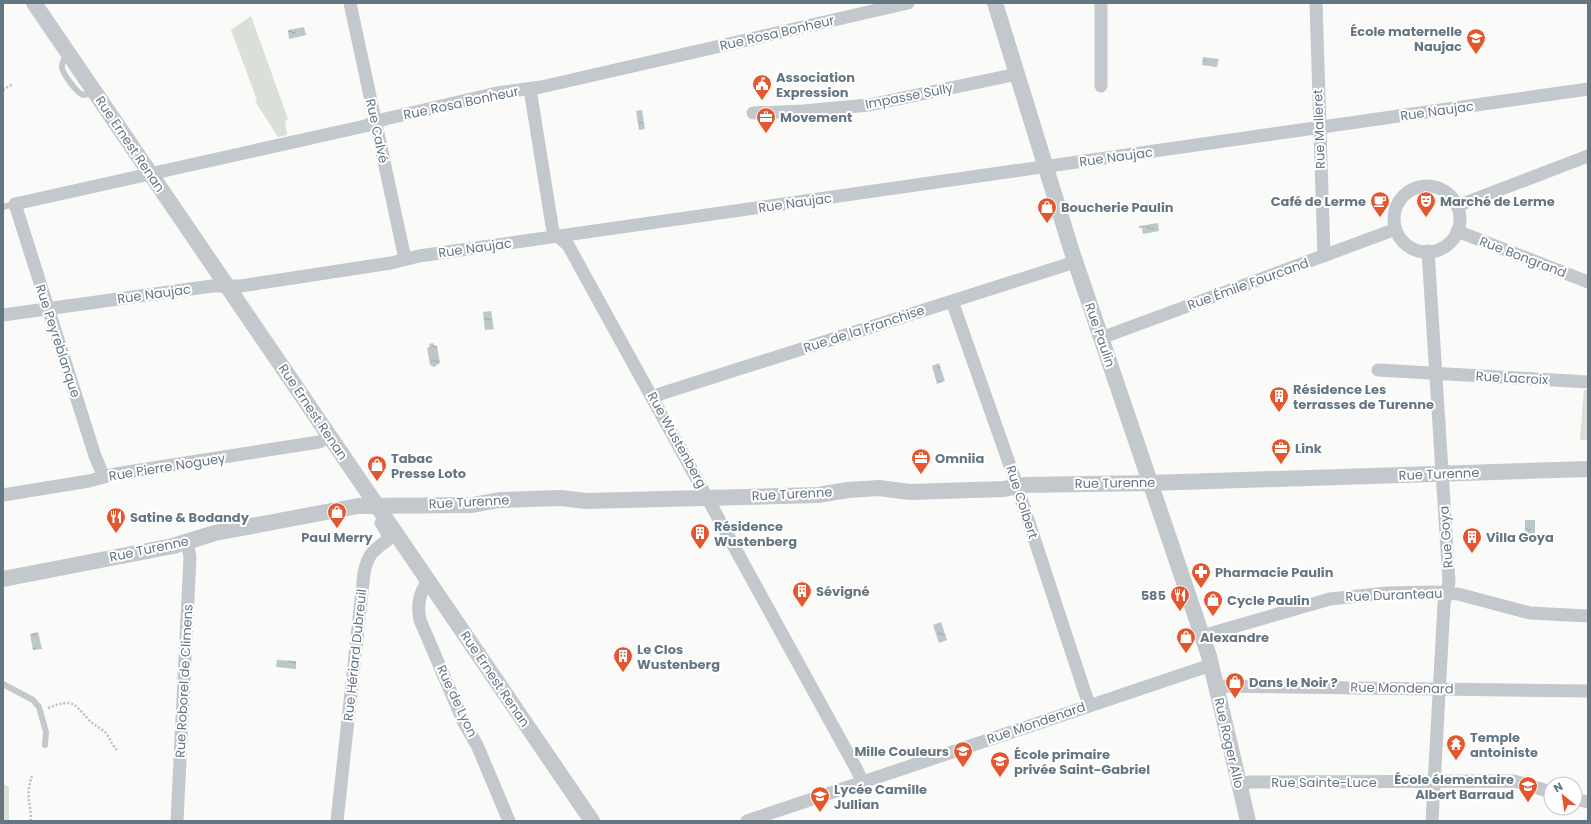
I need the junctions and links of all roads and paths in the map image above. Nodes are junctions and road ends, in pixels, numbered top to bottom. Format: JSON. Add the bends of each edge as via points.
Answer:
{"nodes":[{"id":1,"x":34,"y":3,"type":"edge"},
{"id":2,"x":350,"y":3,"type":"edge"},
{"id":3,"x":908,"y":3,"type":"edge"},
{"id":4,"x":995,"y":3,"type":"edge"},
{"id":5,"x":1101,"y":3,"type":"edge"},
{"id":6,"x":1316,"y":3,"type":"edge"},
{"id":7,"x":1017,"y":74,"type":"junction"},
{"id":8,"x":13,"y":84,"type":"dead end"},
{"id":9,"x":1101,"y":86,"type":"dead end"},
{"id":10,"x":530,"y":88,"type":"junction"},
{"id":11,"x":1588,"y":89,"type":"edge"},
{"id":12,"x":3,"y":90,"type":"edge"},
{"id":13,"x":753,"y":113,"type":"dead end"},
{"id":14,"x":375,"y":123,"type":"junction"},
{"id":15,"x":1319,"y":128,"type":"junction"},
{"id":16,"x":1588,"y":156,"type":"edge"},
{"id":17,"x":1045,"y":167,"type":"junction"},
{"id":18,"x":150,"y":173,"type":"junction"},
{"id":19,"x":9,"y":205,"type":"edge"},
{"id":20,"x":1457,"y":206,"type":"junction"},
{"id":21,"x":1396,"y":229,"type":"junction"},
{"id":22,"x":1457,"y":232,"type":"junction"},
{"id":23,"x":557,"y":236,"type":"junction"},
{"id":24,"x":1428,"y":251,"type":"junction"},
{"id":25,"x":1324,"y":256,"type":"junction"},
{"id":26,"x":405,"y":260,"type":"junction"},
{"id":27,"x":1075,"y":262,"type":"junction"},
{"id":28,"x":1588,"y":282,"type":"edge"},
{"id":29,"x":226,"y":286,"type":"junction"},
{"id":30,"x":952,"y":301,"type":"junction"},
{"id":31,"x":48,"y":309,"type":"junction"},
{"id":32,"x":3,"y":315,"type":"edge"},
{"id":33,"x":1101,"y":338,"type":"junction"},
{"id":34,"x":1378,"y":370,"type":"dead end"},
{"id":35,"x":1436,"y":373,"type":"junction"},
{"id":36,"x":1588,"y":382,"type":"edge"},
{"id":37,"x":653,"y":397,"type":"junction"},
{"id":38,"x":330,"y":436,"type":"junction"},
{"id":39,"x":1588,"y":469,"type":"edge"},
{"id":40,"x":1442,"y":474,"type":"junction"},
{"id":41,"x":104,"y":477,"type":"junction"},
{"id":42,"x":1150,"y":483,"type":"junction"},
{"id":43,"x":1016,"y":486,"type":"junction"},
{"id":44,"x":3,"y":495,"type":"edge"},
{"id":45,"x":708,"y":498,"type":"junction"},
{"id":46,"x":372,"y":505,"type":"junction"},
{"id":47,"x":393,"y":536,"type":"junction"},
{"id":48,"x":187,"y":542,"type":"junction"},
{"id":49,"x":3,"y":579,"type":"edge"},
{"id":50,"x":428,"y":580,"type":"junction"},
{"id":51,"x":1446,"y":593,"type":"junction"},
{"id":52,"x":1588,"y":616,"type":"edge"},
{"id":53,"x":1202,"y":636,"type":"junction"},
{"id":54,"x":1211,"y":664,"type":"junction"},
{"id":55,"x":3,"y":684,"type":"edge"},
{"id":56,"x":1216,"y":686,"type":"junction"},
{"id":57,"x":1439,"y":689,"type":"junction"},
{"id":58,"x":1588,"y":691,"type":"edge"},
{"id":59,"x":1089,"y":705,"type":"junction"},
{"id":60,"x":41,"y":711,"type":"junction"},
{"id":61,"x":45,"y":745,"type":"dead end"},
{"id":62,"x":117,"y":750,"type":"dead end"},
{"id":63,"x":32,"y":776,"type":"dead end"},
{"id":64,"x":1434,"y":781,"type":"junction"},
{"id":65,"x":862,"y":782,"type":"junction"},
{"id":66,"x":1239,"y":784,"type":"junction"},
{"id":67,"x":1543,"y":790,"type":"edge"},
{"id":68,"x":31,"y":821,"type":"edge"},
{"id":69,"x":177,"y":821,"type":"edge"},
{"id":70,"x":337,"y":821,"type":"edge"},
{"id":71,"x":509,"y":821,"type":"edge"},
{"id":72,"x":592,"y":821,"type":"edge"},
{"id":73,"x":747,"y":821,"type":"edge"},
{"id":74,"x":1248,"y":821,"type":"edge"},
{"id":75,"x":1432,"y":821,"type":"edge"}],
"edges":[{"from":1,"to":18,"type":"street","name":"Rue Ernest Renan"},
{"from":2,"to":14,"type":"street","name":"Rue Calvé"},
{"from":3,"to":10,"type":"street","name":"Rue Rosa Bonheur"},
{"from":4,"to":7,"type":"street","name":"Rue Paulin"},
{"from":5,"to":9,"type":"street"},
{"from":6,"to":15,"type":"street","name":"Rue Malleret"},
{"from":7,"to":13,"type":"street","name":"Impasse Sully","via":[[868,104]]},
{"from":7,"to":17,"type":"street","name":"Rue Paulin"},
{"from":8,"to":12,"type":"path"},
{"from":10,"to":14,"type":"street","name":"Rue Rosa Bonheur","via":[[497,93]]},
{"from":10,"to":23,"type":"street","name":"Rue Wustenberg","via":[[552,228]]},
{"from":11,"to":15,"type":"street","name":"Rue Naujac"},
{"from":14,"to":18,"type":"street","name":"Rue Rosa Bonheur"},
{"from":14,"to":26,"type":"street","name":"Rue Calvé"},
{"from":15,"to":17,"type":"street","name":"Rue Naujac"},
{"from":15,"to":25,"type":"street","name":"Rue Malleret"},
{"from":16,"to":20,"type":"street"},
{"from":17,"to":23,"type":"street","name":"Rue Naujac"},
{"from":17,"to":27,"type":"street","name":"Rue Paulin"},
{"from":18,"to":19,"type":"street","name":"Rue Rosa Bonheur"},
{"from":18,"to":29,"type":"street","name":"Rue Ernest Renan"},
{"from":19,"to":31,"type":"street","name":"Rue Peyreblanque"},
{"from":20,"to":21,"type":"street","via":[[1448,194],[1435,187],[1415,188],[1406,193],[1395,209]]},
{"from":20,"to":22,"type":"street","via":[[1460,219]]},
{"from":21,"to":24,"type":"street","via":[[1408,246]]},
{"from":21,"to":25,"type":"street","name":"Rue Émile Fourcand"},
{"from":22,"to":24,"type":"street","via":[[1445,246]]},
{"from":22,"to":28,"type":"street","name":"Rue Bongrand"},
{"from":23,"to":26,"type":"street","name":"Rue Naujac"},
{"from":23,"to":37,"type":"street","name":"Rue Wustenberg","via":[[568,245]]},
{"from":24,"to":35,"type":"street","name":"Rue Goya"},
{"from":25,"to":33,"type":"street","name":"Rue Émile Fourcand"},
{"from":26,"to":29,"type":"street","name":"Rue Naujac","via":[[240,286]]},
{"from":27,"to":30,"type":"street","name":"Rue de la Franchise"},
{"from":27,"to":33,"type":"street","name":"Rue Paulin"},
{"from":29,"to":31,"type":"street","name":"Rue Naujac"},
{"from":29,"to":38,"type":"street","name":"Rue Ernest Renan"},
{"from":30,"to":37,"type":"street","name":"Rue de la Franchise"},
{"from":30,"to":43,"type":"street","name":"Rue Colbert"},
{"from":31,"to":32,"type":"street","name":"Rue Naujac"},
{"from":31,"to":41,"type":"street","name":"Rue Peyreblanque"},
{"from":33,"to":42,"type":"street","name":"Rue Paulin"},
{"from":34,"to":35,"type":"street","name":"Rue Lacroix"},
{"from":35,"to":36,"type":"street","name":"Rue Lacroix"},
{"from":35,"to":40,"type":"street","name":"Rue Goya"},
{"from":37,"to":45,"type":"street","name":"Rue Wustenberg"},
{"from":38,"to":41,"type":"street","name":"Rue Pierre Noguey","via":[[319,442]]},
{"from":38,"to":46,"type":"street","name":"Rue Ernest Renan"},
{"from":39,"to":40,"type":"street","name":"Rue Turenne"},
{"from":40,"to":42,"type":"street","name":"Rue Turenne"},
{"from":40,"to":51,"type":"street","name":"Rue Goya","via":[[1449,582]]},
{"from":41,"to":44,"type":"street","name":"Rue Pierre Noguey"},
{"from":42,"to":43,"type":"street","name":"Rue Turenne"},
{"from":42,"to":53,"type":"street","name":"Rue Paulin"},
{"from":43,"to":45,"type":"street","name":"Rue Turenne","via":[[1004,489],[910,492],[879,488],[818,495]]},
{"from":43,"to":59,"type":"street","name":"Rue Colbert"},
{"from":45,"to":46,"type":"street","name":"Rue Turenne","via":[[586,501],[561,498],[499,500],[472,505]]},
{"from":45,"to":65,"type":"street","name":"Rue Wustenberg"},
{"from":46,"to":47,"type":"street","name":"Rue Ernest Renan"},
{"from":46,"to":48,"type":"street","name":"Rue Turenne","via":[[215,533]]},
{"from":47,"to":50,"type":"street","name":"Rue Ernest Renan"},
{"from":47,"to":70,"type":"street","name":"Rue Hériard Dubreuil","via":[[368,557],[364,573]]},
{"from":48,"to":49,"type":"street","name":"Rue Turenne"},
{"from":48,"to":69,"type":"street","name":"Rue Roborel de Climens","via":[[190,557]]},
{"from":50,"to":71,"type":"street","name":"Rue de Lyon","via":[[419,601],[420,620],[464,722],[478,745]]},
{"from":50,"to":72,"type":"street","name":"Rue Ernest Renan"},
{"from":51,"to":52,"type":"street","name":"Rue Duranteau","via":[[1530,613]]},
{"from":51,"to":53,"type":"street","name":"Rue Duranteau","via":[[1388,593],[1330,599]]},
{"from":51,"to":57,"type":"street","name":"Rue Goya"},
{"from":53,"to":54,"type":"street","name":"Rue Paulin"},
{"from":54,"to":56,"type":"street","name":"Rue Roger Allo"},
{"from":54,"to":59,"type":"street","name":"Rue Mondenard"},
{"from":55,"to":60,"type":"lane","via":[[33,700]]},
{"from":56,"to":57,"type":"street","name":"Rue Mondenard"},
{"from":56,"to":66,"type":"street","name":"Rue Roger Allo"},
{"from":57,"to":58,"type":"street","name":"Rue Mondenard"},
{"from":57,"to":64,"type":"street","name":"Rue Goya"},
{"from":59,"to":65,"type":"street","name":"Rue Mondenard"},
{"from":60,"to":61,"type":"lane","via":[[46,732]]},
{"from":60,"to":62,"type":"path","via":[[61,703],[76,705],[91,722],[104,731]]},
{"from":63,"to":68,"type":"path","via":[[28,787]]},
{"from":64,"to":66,"type":"street","name":"Rue Sainte-Luce"},
{"from":64,"to":67,"type":"street","name":"Rue Sainte-Luce","via":[[1514,781]]},
{"from":64,"to":75,"type":"street","name":"Rue Goya"},
{"from":65,"to":73,"type":"street","name":"Rue Mondenard"},
{"from":66,"to":74,"type":"street","name":"Rue Roger Allo"}]}
